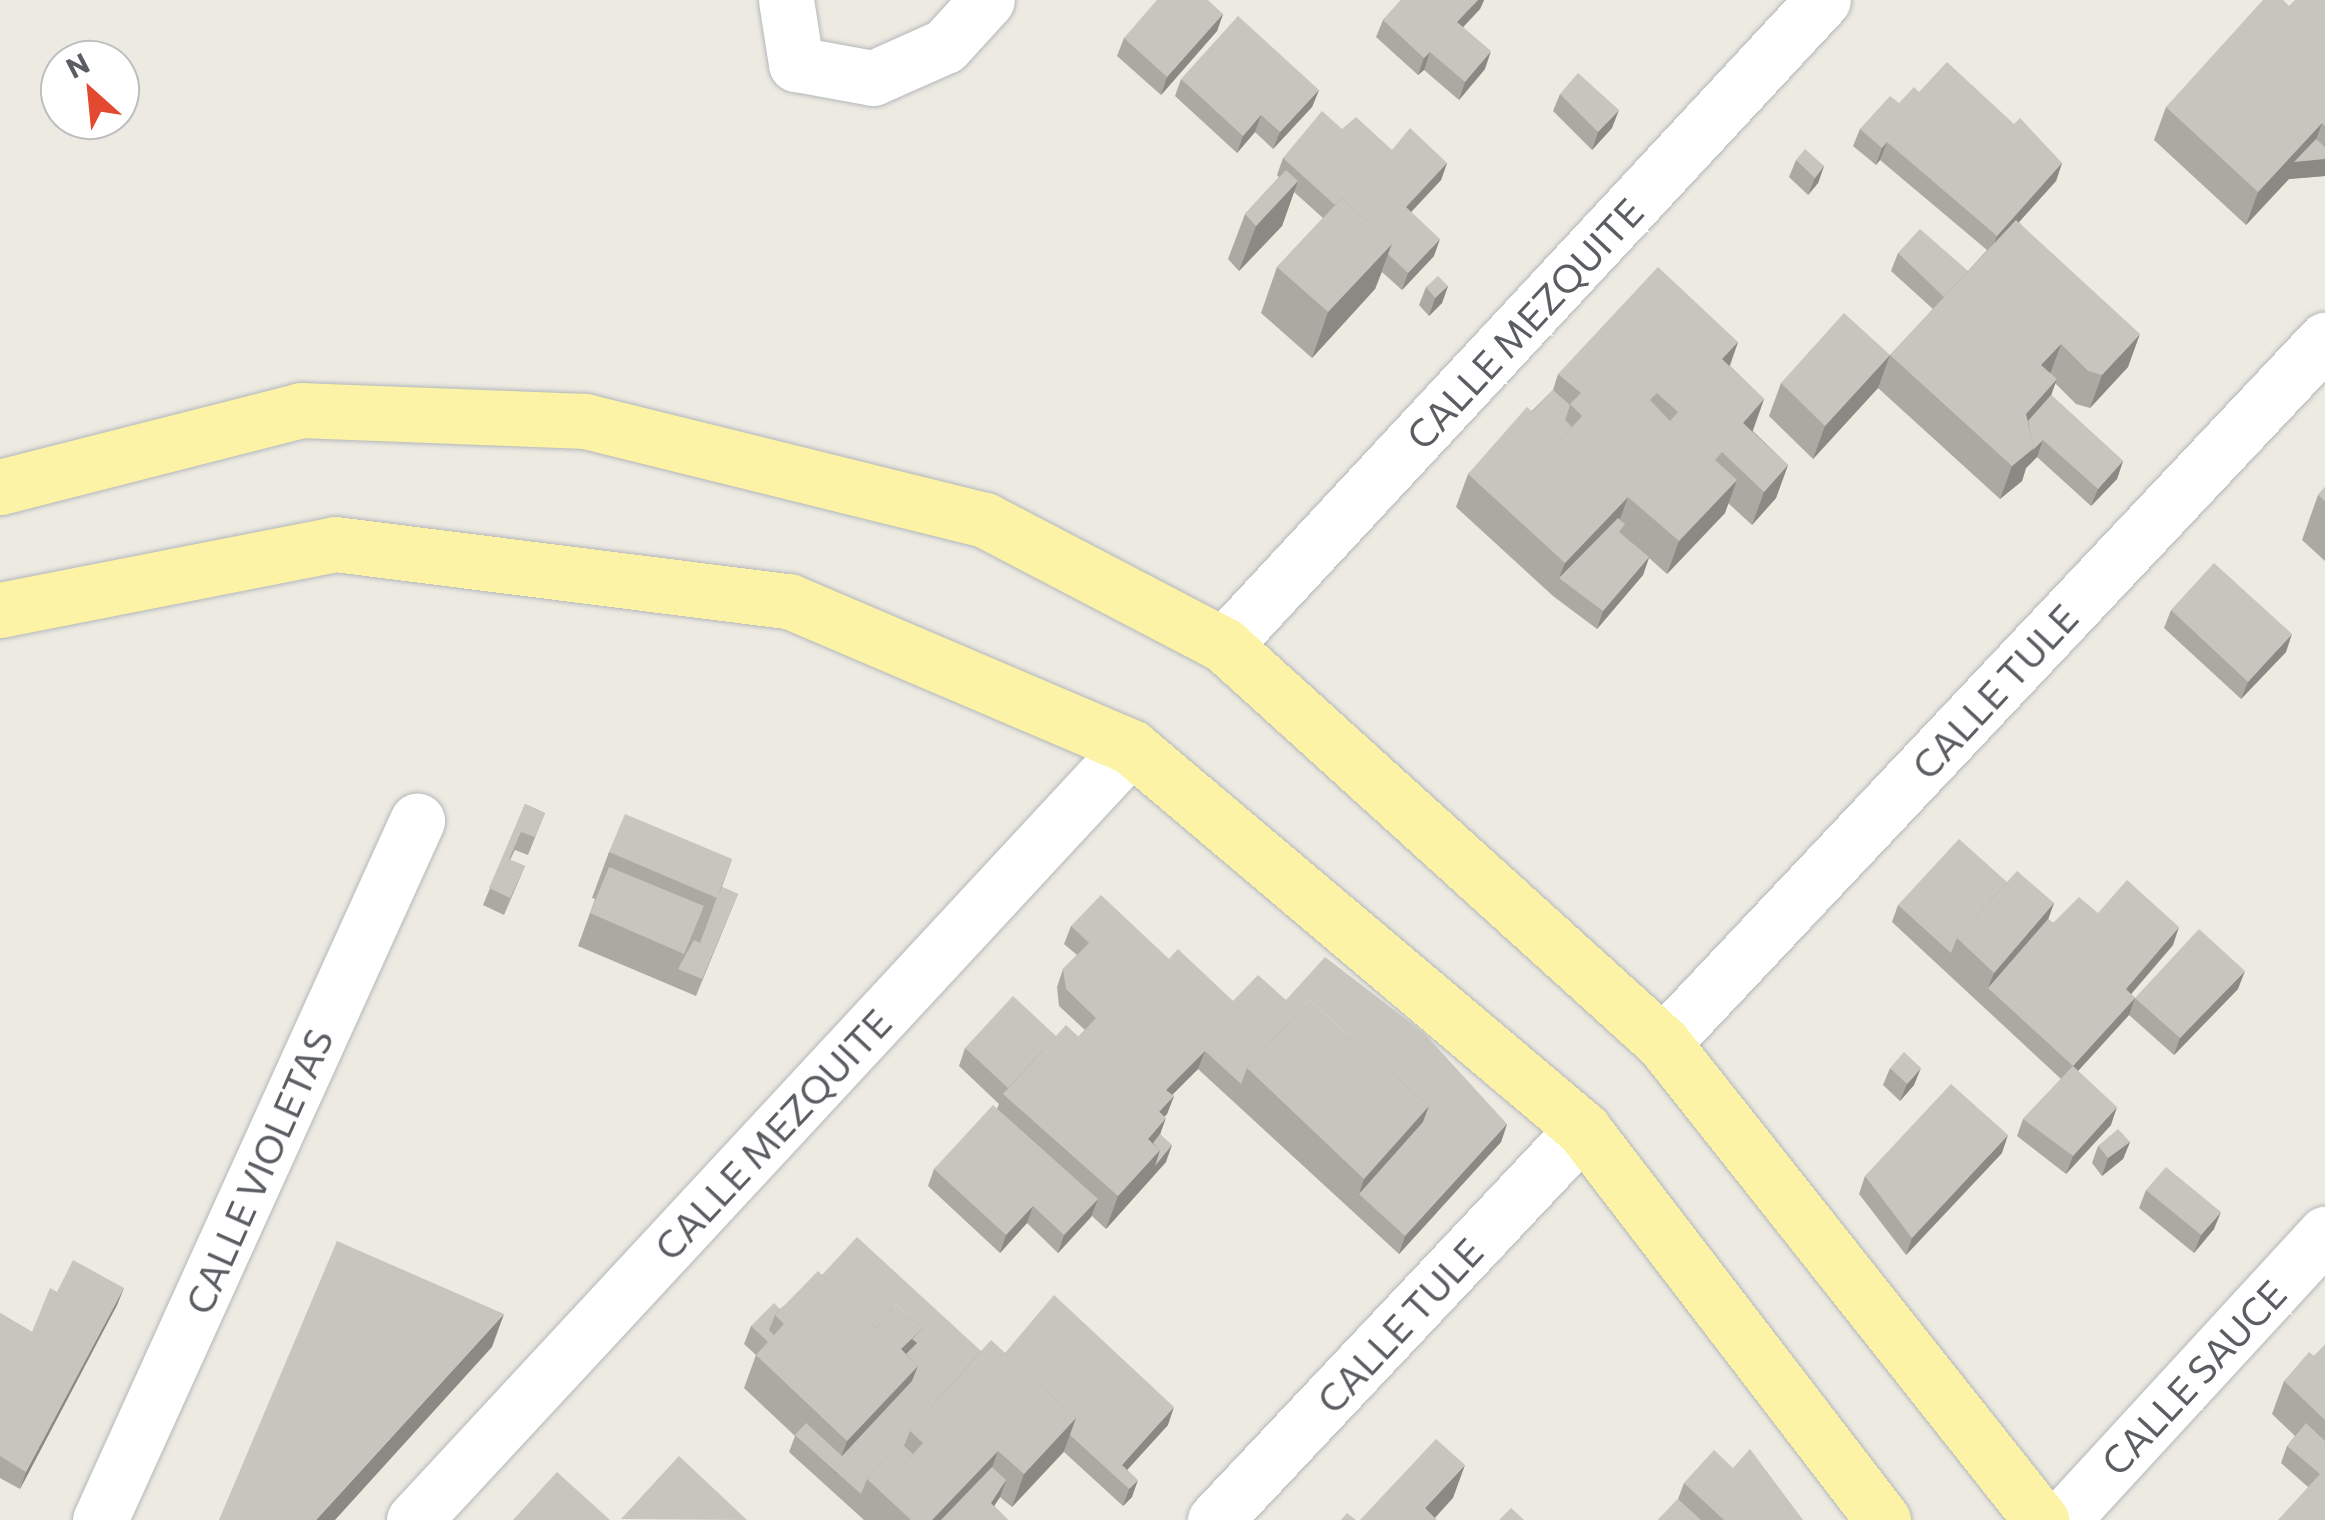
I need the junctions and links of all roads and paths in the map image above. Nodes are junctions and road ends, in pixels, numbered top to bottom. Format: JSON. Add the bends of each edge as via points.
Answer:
{"nodes":[{"id":1,"x":786,"y":0,"type":"edge"},
{"id":2,"x":987,"y":0,"type":"edge"},
{"id":3,"x":1823,"y":0,"type":"edge"},
{"id":4,"x":2325,"y":340,"type":"edge"},
{"id":5,"x":0,"y":487,"type":"edge"},
{"id":6,"x":0,"y":610,"type":"edge"},
{"id":7,"x":1224,"y":646,"type":"junction"},
{"id":8,"x":1130,"y":747,"type":"junction"},
{"id":9,"x":417,"y":821,"type":"dead end"},
{"id":10,"x":1664,"y":1043,"type":"junction"},
{"id":11,"x":1583,"y":1129,"type":"junction"},
{"id":12,"x":2325,"y":1234,"type":"edge"},
{"id":13,"x":100,"y":1520,"type":"edge"},
{"id":14,"x":414,"y":1520,"type":"edge"},
{"id":15,"x":1216,"y":1520,"type":"edge"},
{"id":16,"x":1883,"y":1520,"type":"edge"},
{"id":17,"x":2041,"y":1520,"type":"edge"},
{"id":18,"x":2062,"y":1520,"type":"edge"}],
"edges":[{"from":1,"to":2,"type":"street","via":[[796,64],[874,78],[945,46]]},
{"from":3,"to":7,"type":"street","name":"CALLE MEZQUITE"},
{"from":4,"to":10,"type":"street","name":"CALLE TULE"},
{"from":5,"to":7,"type":"main road","via":[[301,410],[585,421],[985,520]]},
{"from":6,"to":8,"type":"main road","via":[[335,544],[789,601]]},
{"from":7,"to":10,"type":"main road"},
{"from":8,"to":11,"type":"main road"},
{"from":8,"to":14,"type":"street","name":"CALLE MEZQUITE"},
{"from":9,"to":13,"type":"street","name":"CALLE VIOLETAS"},
{"from":10,"to":17,"type":"main road"},
{"from":11,"to":15,"type":"street","name":"CALLE TULE"},
{"from":11,"to":16,"type":"main road"},
{"from":12,"to":18,"type":"street","name":"CALLE SAUCE"}]}
